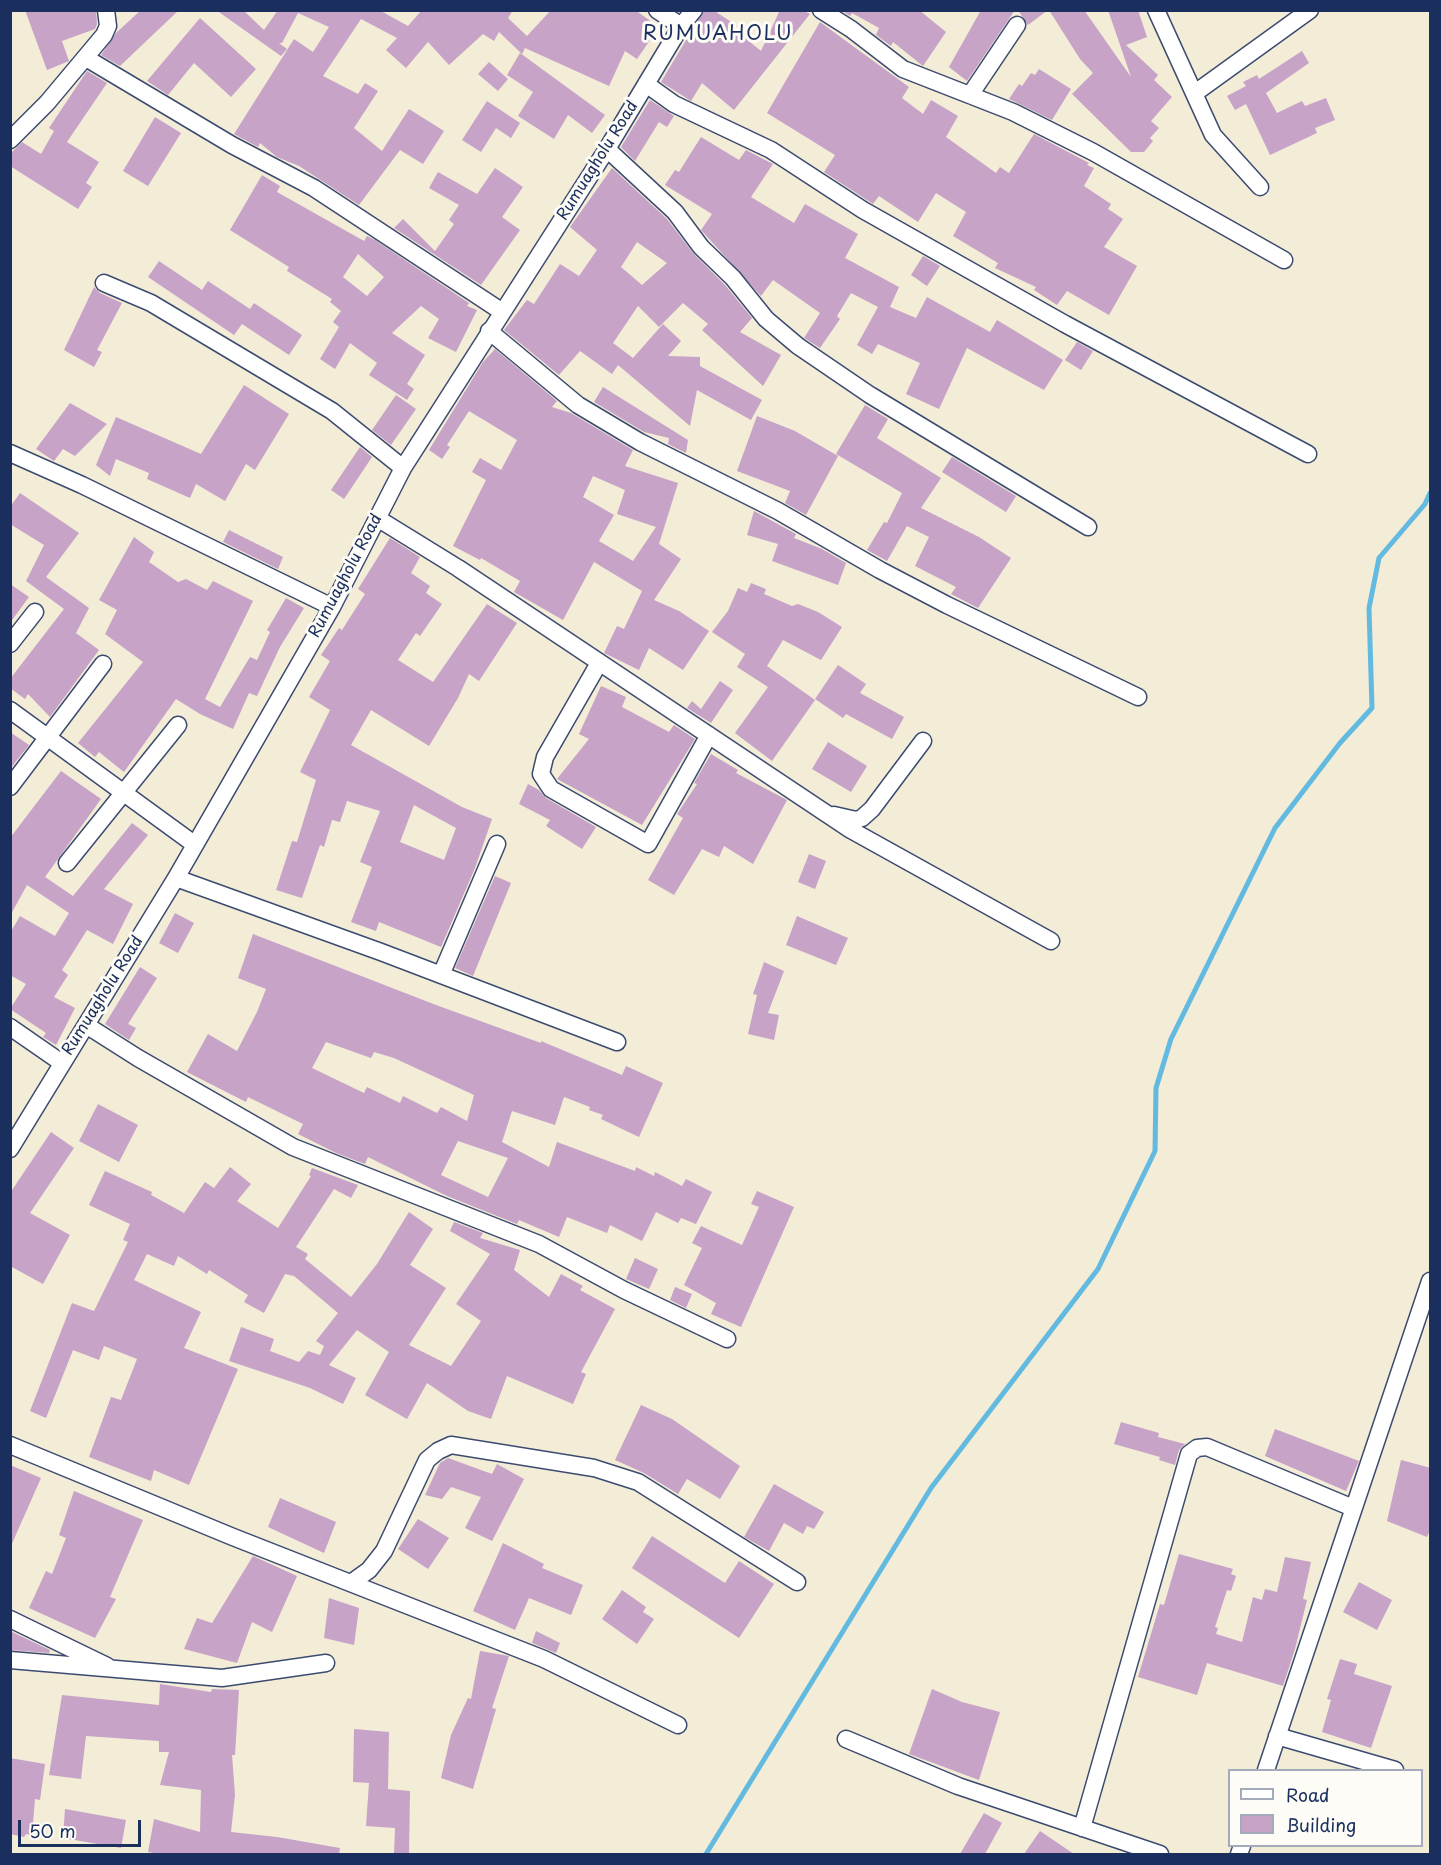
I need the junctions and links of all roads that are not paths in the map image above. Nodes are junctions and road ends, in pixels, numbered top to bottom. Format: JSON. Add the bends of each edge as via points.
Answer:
{"nodes":[{"id":1,"x":106,"y":10,"type":"edge"},
{"id":2,"x":657,"y":10,"type":"edge"},
{"id":3,"x":694,"y":10,"type":"edge"},
{"id":4,"x":821,"y":10,"type":"edge"},
{"id":5,"x":1156,"y":10,"type":"edge"},
{"id":6,"x":1310,"y":10,"type":"edge"},
{"id":7,"x":1017,"y":25,"type":"dead end"},
{"id":8,"x":681,"y":26,"type":"junction"},
{"id":9,"x":86,"y":58,"type":"junction"},
{"id":10,"x":646,"y":84,"type":"junction"},
{"id":11,"x":1195,"y":93,"type":"junction"},
{"id":12,"x":970,"y":95,"type":"junction"},
{"id":13,"x":10,"y":140,"type":"edge"},
{"id":14,"x":607,"y":149,"type":"junction"},
{"id":15,"x":1260,"y":187,"type":"dead end"},
{"id":16,"x":1284,"y":260,"type":"dead end"},
{"id":17,"x":104,"y":283,"type":"dead end"},
{"id":18,"x":501,"y":311,"type":"junction"},
{"id":19,"x":489,"y":331,"type":"junction"},
{"id":20,"x":10,"y":453,"type":"edge"},
{"id":21,"x":1308,"y":454,"type":"dead end"},
{"id":22,"x":403,"y":468,"type":"junction"},
{"id":23,"x":377,"y":518,"type":"junction"},
{"id":24,"x":1088,"y":527,"type":"dead end"},
{"id":25,"x":332,"y":607,"type":"junction"},
{"id":26,"x":35,"y":612,"type":"dead end"},
{"id":27,"x":10,"y":644,"type":"edge"},
{"id":28,"x":598,"y":663,"type":"junction"},
{"id":29,"x":103,"y":664,"type":"dead end"},
{"id":30,"x":1138,"y":697,"type":"dead end"},
{"id":31,"x":10,"y":710,"type":"edge"},
{"id":32,"x":178,"y":725,"type":"dead end"},
{"id":33,"x":708,"y":735,"type":"junction"},
{"id":34,"x":50,"y":737,"type":"junction"},
{"id":35,"x":923,"y":741,"type":"dead end"},
{"id":36,"x":10,"y":788,"type":"edge"},
{"id":37,"x":123,"y":792,"type":"junction"},
{"id":38,"x":825,"y":813,"type":"junction"},
{"id":39,"x":194,"y":844,"type":"junction"},
{"id":40,"x":497,"y":844,"type":"dead end"},
{"id":41,"x":67,"y":863,"type":"dead end"},
{"id":42,"x":176,"y":878,"type":"junction"},
{"id":43,"x":1051,"y":941,"type":"dead end"},
{"id":44,"x":441,"y":975,"type":"junction"},
{"id":45,"x":86,"y":1025,"type":"junction"},
{"id":46,"x":10,"y":1027,"type":"edge"},
{"id":47,"x":617,"y":1041,"type":"dead end"},
{"id":48,"x":62,"y":1063,"type":"junction"},
{"id":49,"x":13,"y":1139,"type":"edge"},
{"id":50,"x":1431,"y":1281,"type":"edge"},
{"id":51,"x":727,"y":1339,"type":"dead end"},
{"id":52,"x":10,"y":1445,"type":"edge"},
{"id":53,"x":1353,"y":1508,"type":"junction"},
{"id":54,"x":797,"y":1582,"type":"dead end"},
{"id":55,"x":351,"y":1583,"type":"junction"},
{"id":56,"x":10,"y":1620,"type":"edge"},
{"id":57,"x":10,"y":1660,"type":"edge"},
{"id":58,"x":326,"y":1663,"type":"dead end"},
{"id":59,"x":115,"y":1671,"type":"junction"},
{"id":60,"x":678,"y":1725,"type":"dead end"},
{"id":61,"x":1277,"y":1736,"type":"junction"},
{"id":62,"x":846,"y":1739,"type":"dead end"},
{"id":63,"x":1266,"y":1769,"type":"edge"},
{"id":64,"x":1392,"y":1769,"type":"edge"},
{"id":65,"x":1082,"y":1828,"type":"junction"},
{"id":66,"x":1160,"y":1854,"type":"edge"}],
"edges":[{"from":1,"to":9,"type":"street","via":[[108,26]]},
{"from":2,"to":8,"type":"street"},
{"from":3,"to":8,"type":"street","name":"Rumuagholu Road"},
{"from":4,"to":12,"type":"street","via":[[903,69]]},
{"from":5,"to":11,"type":"street"},
{"from":6,"to":11,"type":"street"},
{"from":7,"to":12,"type":"street"},
{"from":8,"to":10,"type":"street","name":"Rumuagholu Road"},
{"from":9,"to":13,"type":"street"},
{"from":9,"to":18,"type":"street","via":[[232,145],[314,188]]},
{"from":10,"to":14,"type":"street","name":"Rumuagholu Road"},
{"from":10,"to":21,"type":"street","via":[[674,104],[771,150],[863,210]]},
{"from":11,"to":15,"type":"street","via":[[1213,135]]},
{"from":12,"to":16,"type":"street","via":[[1093,152]]},
{"from":14,"to":18,"type":"street","name":"Rumuagholu Road"},
{"from":14,"to":24,"type":"street","via":[[675,212],[766,319],[798,346],[870,395]]},
{"from":17,"to":22,"type":"street","via":[[151,303],[332,411]]},
{"from":18,"to":19,"type":"street","name":"Rumuagholu Road"},
{"from":19,"to":22,"type":"street","name":"Rumuagholu Road"},
{"from":19,"to":30,"type":"street","via":[[578,405],[640,442],[778,511],[938,600]]},
{"from":20,"to":25,"type":"street"},
{"from":22,"to":23,"type":"street","name":"Rumuagholu Road"},
{"from":23,"to":25,"type":"street","name":"Rumuagholu Road"},
{"from":23,"to":28,"type":"street"},
{"from":25,"to":39,"type":"street","name":"Rumuagholu Road"},
{"from":26,"to":27,"type":"street"},
{"from":28,"to":33,"type":"street"},
{"from":28,"to":33,"type":"street","via":[[545,757],[542,774],[551,789],[648,843]]},
{"from":29,"to":34,"type":"street"},
{"from":31,"to":34,"type":"street"},
{"from":32,"to":37,"type":"street"},
{"from":33,"to":38,"type":"street"},
{"from":34,"to":36,"type":"street"},
{"from":34,"to":37,"type":"street"},
{"from":35,"to":38,"type":"street","via":[[862,818]]},
{"from":37,"to":39,"type":"street"},
{"from":37,"to":41,"type":"street"},
{"from":38,"to":43,"type":"street"},
{"from":39,"to":42,"type":"street","name":"Rumuagholu Road"},
{"from":40,"to":44,"type":"street"},
{"from":42,"to":44,"type":"street"},
{"from":42,"to":45,"type":"street","name":"Rumuagholu Road"},
{"from":44,"to":47,"type":"street"},
{"from":45,"to":48,"type":"street","name":"Rumuagholu Road"},
{"from":45,"to":51,"type":"street","via":[[293,1148],[539,1244]]},
{"from":46,"to":48,"type":"street"},
{"from":48,"to":49,"type":"street","name":"Rumuagholu Road"},
{"from":50,"to":53,"type":"street"},
{"from":52,"to":55,"type":"street"},
{"from":53,"to":61,"type":"street"},
{"from":53,"to":65,"type":"street","via":[[1207,1447],[1189,1454]]},
{"from":54,"to":55,"type":"street","via":[[638,1482],[594,1468],[451,1445],[427,1460],[384,1551],[369,1570]]},
{"from":55,"to":60,"type":"street","via":[[544,1659]]},
{"from":56,"to":59,"type":"street"},
{"from":57,"to":59,"type":"street"},
{"from":58,"to":59,"type":"street","via":[[222,1678]]},
{"from":61,"to":63,"type":"street"},
{"from":61,"to":64,"type":"street"},
{"from":62,"to":65,"type":"street","via":[[958,1786]]},
{"from":65,"to":66,"type":"street"}]}
